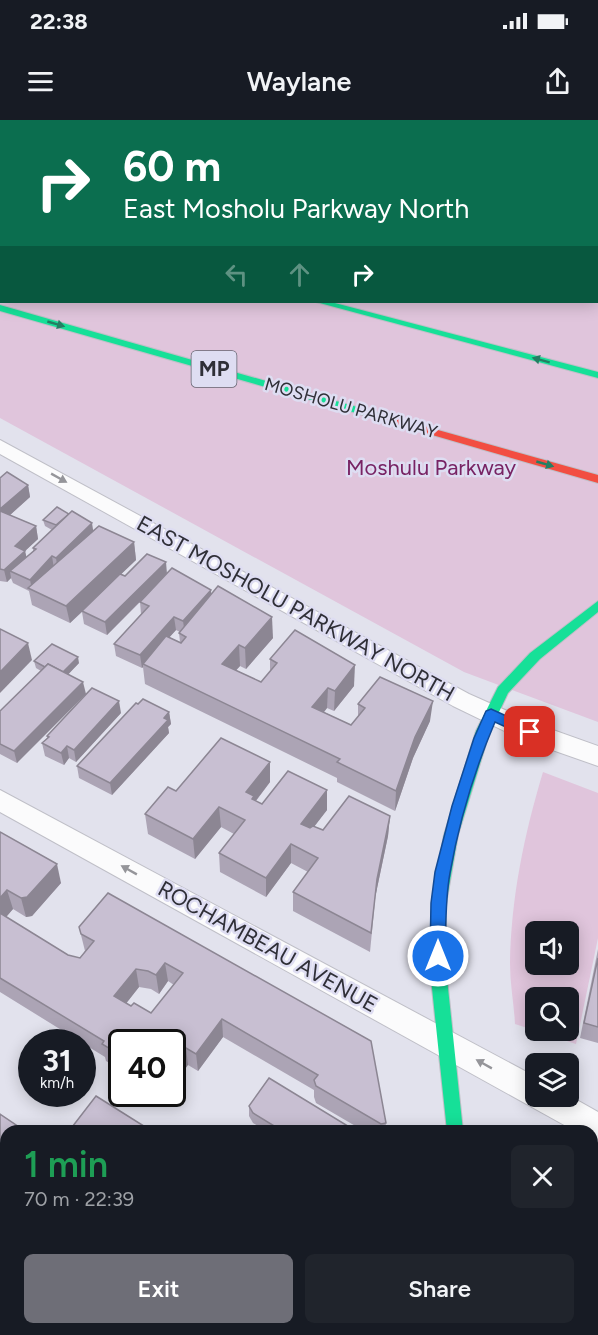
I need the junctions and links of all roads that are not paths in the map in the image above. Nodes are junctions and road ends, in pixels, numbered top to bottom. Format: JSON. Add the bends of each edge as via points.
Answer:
{"nodes":[{"id":1,"x":325,"y":303,"type":"edge"},
{"id":2,"x":0,"y":308,"type":"edge"},
{"id":3,"x":598,"y":375,"type":"edge"},
{"id":4,"x":3,"y":452,"type":"edge"},
{"id":5,"x":598,"y":479,"type":"edge"},
{"id":6,"x":598,"y":605,"type":"edge"},
{"id":7,"x":491,"y":714,"type":"junction"},
{"id":8,"x":598,"y":756,"type":"edge"},
{"id":9,"x":0,"y":800,"type":"edge"},
{"id":10,"x":444,"y":1042,"type":"junction"},
{"id":11,"x":525,"y":1087,"type":"edge"},
{"id":12,"x":561,"y":1107,"type":"edge"},
{"id":13,"x":454,"y":1125,"type":"edge"},
{"id":14,"x":593,"y":1125,"type":"edge"}],
"edges":[{"from":3,"to":1,"type":"main road","one_way":true},
{"from":2,"to":5,"type":"main road","name":"MOSHOLU PARKWAY","number":"MP","one_way":true},
{"from":4,"to":7,"type":"street","name":"EAST MOSHOLU PARKWAY NORTH","one_way":true},
{"from":6,"to":7,"type":"main road","via":[[517,675],[503,690]]},
{"from":7,"to":8,"type":"street","name":"EAST MOSHOLU PARKWAY NORTH","via":[[548,740]]},
{"from":7,"to":10,"type":"main road","via":[[459,806],[443,872],[437,939]]},
{"from":10,"to":9,"type":"street","name":"ROCHAMBEAU AVENUE","one_way":true},
{"from":11,"to":10,"type":"street","name":"ROCHAMBEAU AVENUE","one_way":true},
{"from":10,"to":13,"type":"main road"},
{"from":12,"to":14,"type":"street"}]}
